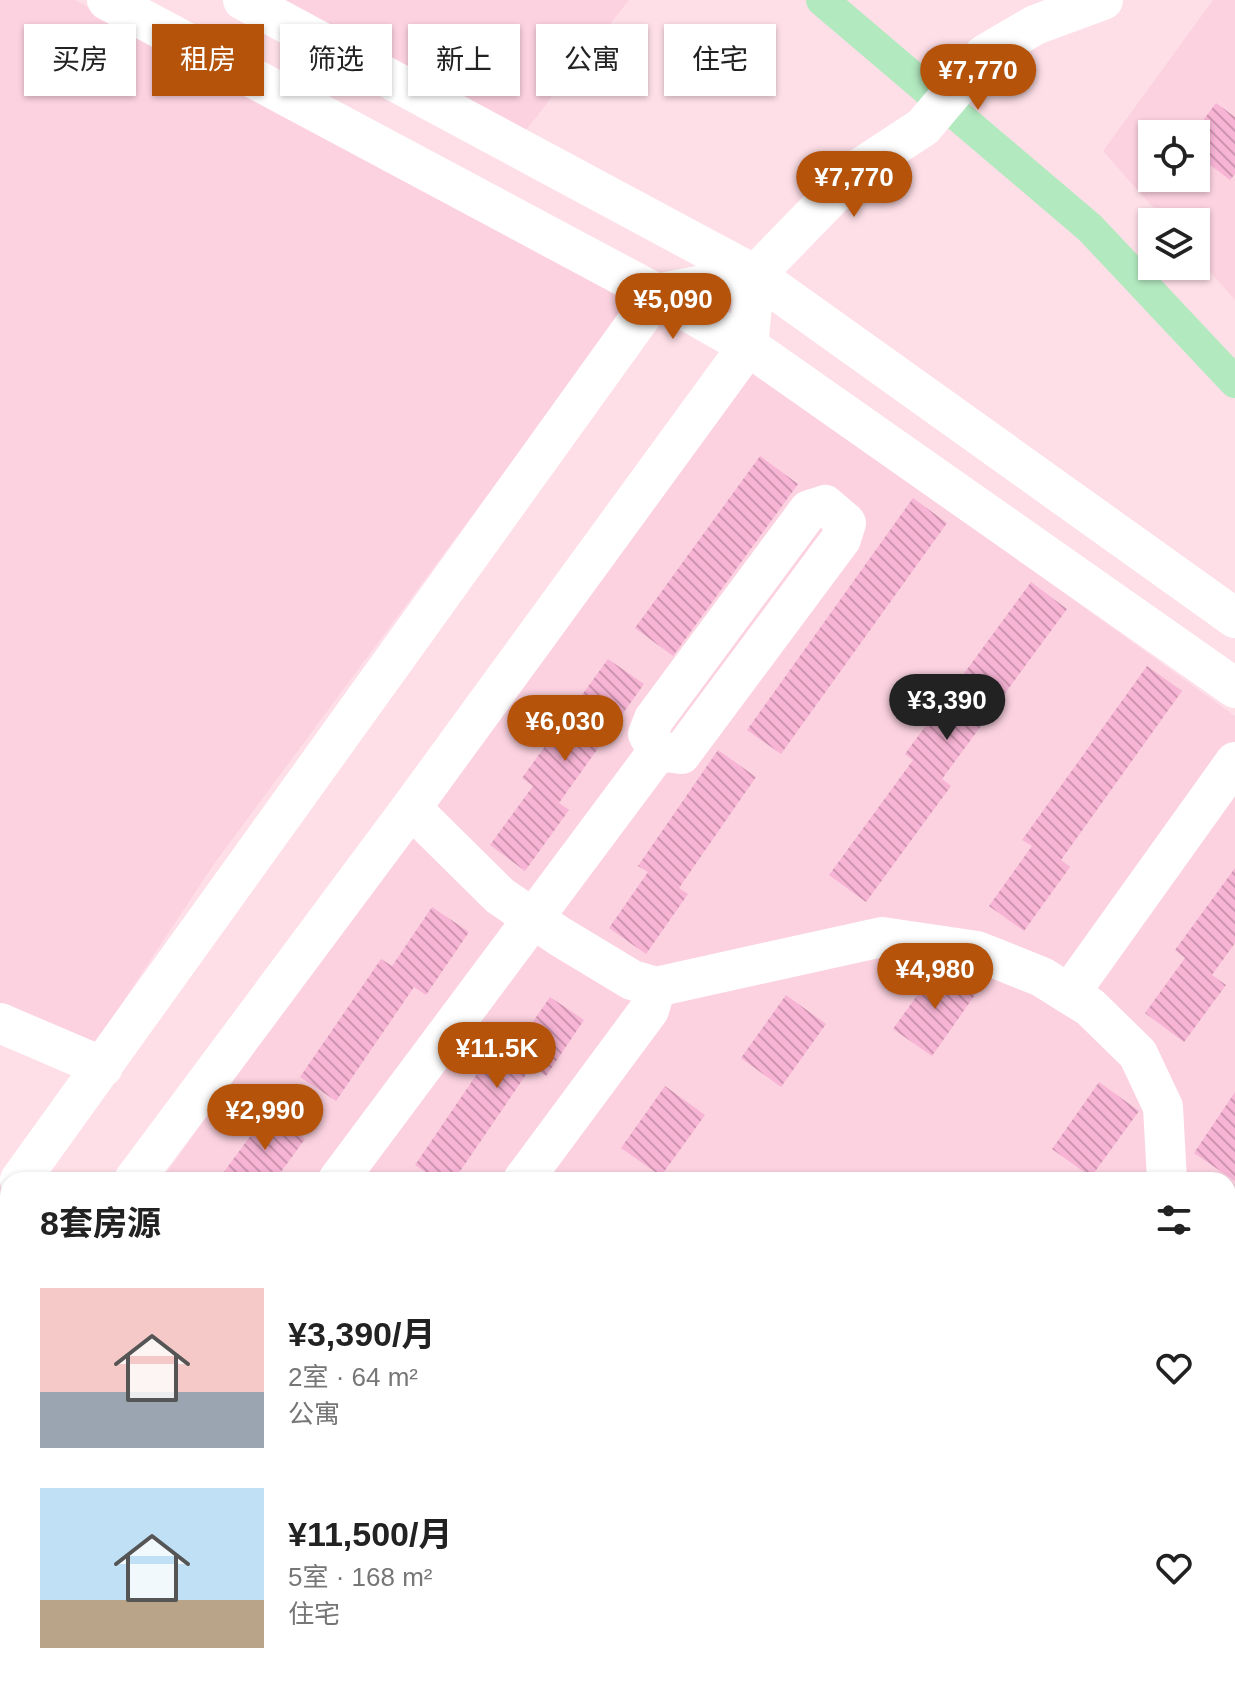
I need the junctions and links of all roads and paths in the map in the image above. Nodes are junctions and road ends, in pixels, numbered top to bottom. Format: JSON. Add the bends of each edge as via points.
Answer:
{"nodes":[{"id":1,"x":107,"y":0,"type":"edge"},
{"id":2,"x":243,"y":0,"type":"edge"},
{"id":3,"x":1103,"y":0,"type":"edge"},
{"id":4,"x":755,"y":275,"type":"junction"},
{"id":5,"x":657,"y":294,"type":"junction"},
{"id":6,"x":748,"y":346,"type":"junction"},
{"id":7,"x":1235,"y":618,"type":"edge"},
{"id":8,"x":1235,"y":688,"type":"edge"},
{"id":9,"x":658,"y":751,"type":"junction"},
{"id":10,"x":1235,"y":762,"type":"edge"},
{"id":11,"x":411,"y":808,"type":"junction"},
{"id":12,"x":534,"y":919,"type":"junction"},
{"id":13,"x":656,"y":987,"type":"junction"},
{"id":14,"x":1069,"y":994,"type":"junction"},
{"id":15,"x":0,"y":1023,"type":"edge"},
{"id":16,"x":103,"y":1067,"type":"junction"},
{"id":17,"x":26,"y":1172,"type":"edge"},
{"id":18,"x":140,"y":1172,"type":"edge"},
{"id":19,"x":344,"y":1172,"type":"edge"},
{"id":20,"x":529,"y":1172,"type":"edge"},
{"id":21,"x":1167,"y":1172,"type":"edge"}],
"edges":[{"from":1,"to":5,"type":"street"},
{"from":2,"to":4,"type":"street"},
{"from":3,"to":4,"type":"street","via":[[1035,25],[984,55],[923,127],[856,171]]},
{"from":4,"to":5,"type":"street"},
{"from":4,"to":6,"type":"street"},
{"from":4,"to":7,"type":"street"},
{"from":5,"to":6,"type":"street"},
{"from":5,"to":16,"type":"street"},
{"from":6,"to":8,"type":"street"},
{"from":6,"to":11,"type":"street"},
{"from":9,"to":9,"type":"street","via":[[648,734],[654,719],[809,510],[825,505],[846,523],[841,539],[681,754]]},
{"from":9,"to":12,"type":"street"},
{"from":10,"to":14,"type":"street"},
{"from":11,"to":12,"type":"street","via":[[500,896]]},
{"from":11,"to":18,"type":"street"},
{"from":12,"to":13,"type":"street","via":[[632,980]]},
{"from":12,"to":19,"type":"street"},
{"from":13,"to":14,"type":"street","via":[[882,937],[977,951]]},
{"from":13,"to":20,"type":"street","via":[[649,1010]]},
{"from":14,"to":21,"type":"street","via":[[1138,1054],[1163,1107]]},
{"from":15,"to":16,"type":"street"},
{"from":16,"to":17,"type":"street"}]}
